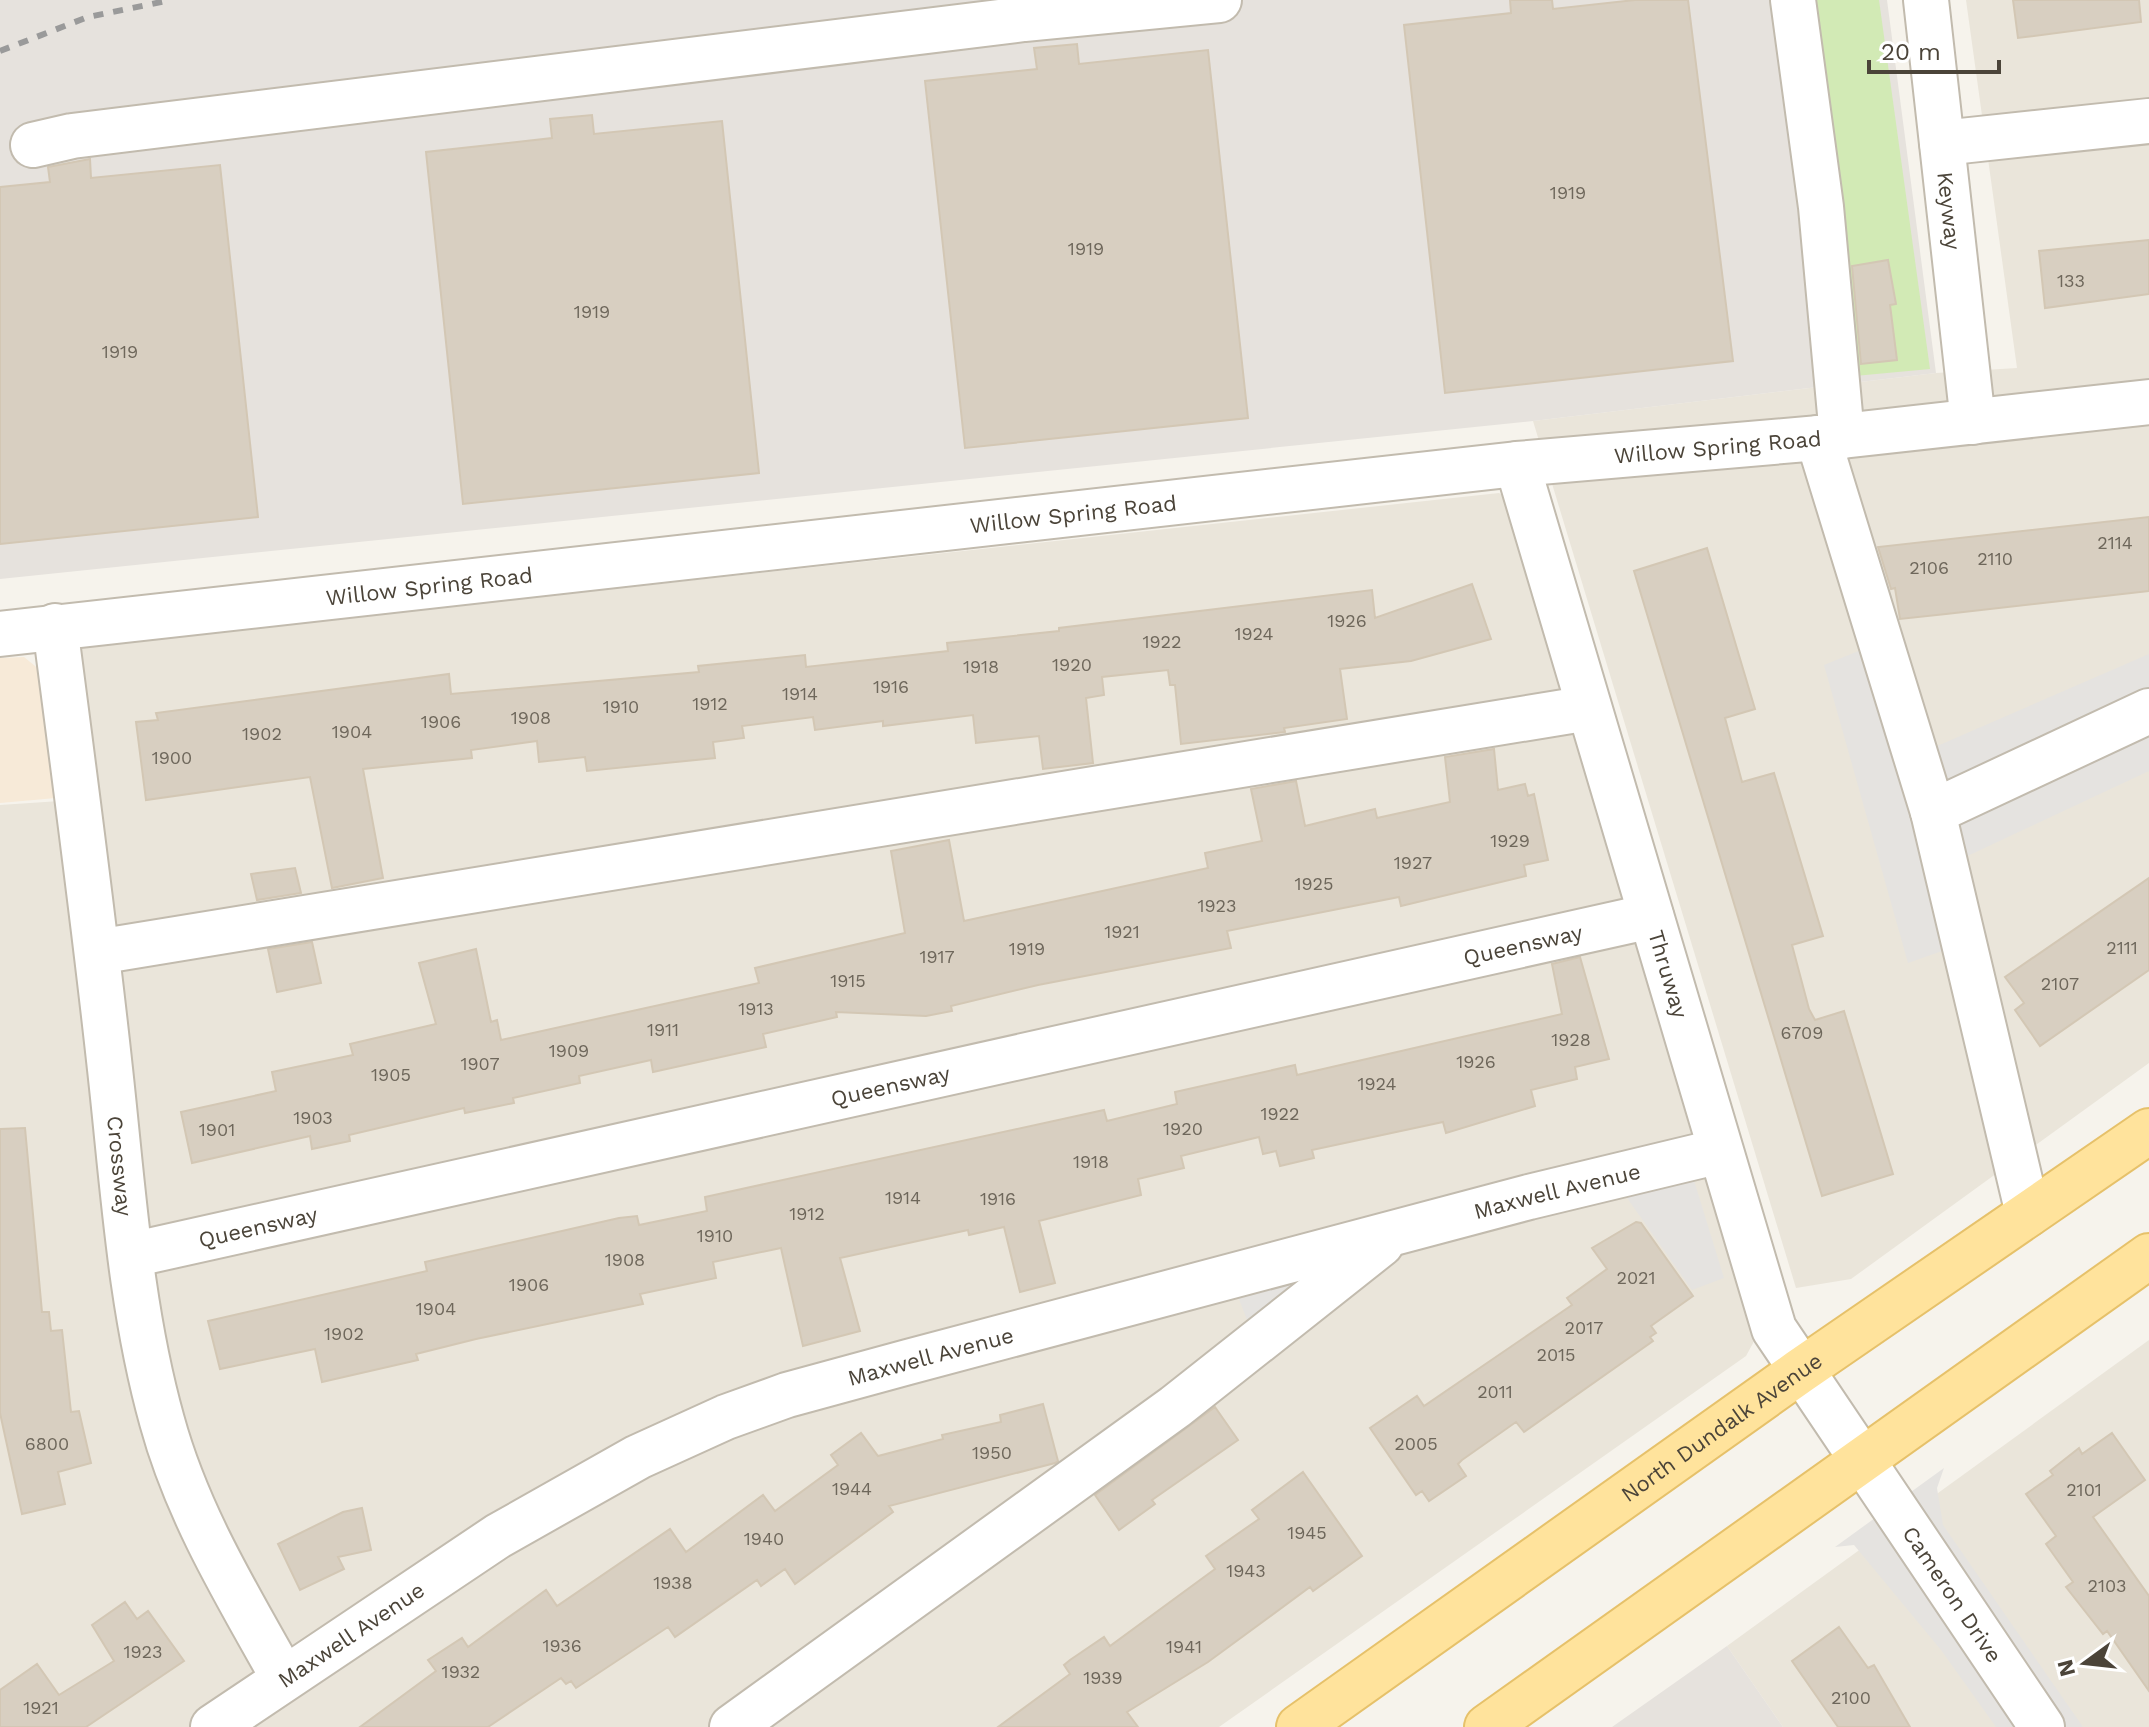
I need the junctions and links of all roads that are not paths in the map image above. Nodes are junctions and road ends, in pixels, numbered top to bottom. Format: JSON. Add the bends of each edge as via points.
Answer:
{"nodes":[{"id":1,"x":1219,"y":0,"type":"edge"},
{"id":2,"x":1793,"y":0,"type":"edge"},
{"id":3,"x":1926,"y":0,"type":"edge"},
{"id":4,"x":2149,"y":121,"type":"edge"},
{"id":5,"x":1942,"y":143,"type":"junction"},
{"id":6,"x":33,"y":145,"type":"dead end"},
{"id":7,"x":2149,"y":402,"type":"edge"},
{"id":8,"x":1973,"y":422,"type":"junction"},
{"id":9,"x":1830,"y":437,"type":"junction"},
{"id":10,"x":1517,"y":464,"type":"junction"},
{"id":11,"x":55,"y":626,"type":"junction"},
{"id":12,"x":0,"y":634,"type":"edge"},
{"id":13,"x":1589,"y":708,"type":"junction"},
{"id":14,"x":2149,"y":711,"type":"edge"},
{"id":15,"x":1933,"y":812,"type":"junction"},
{"id":16,"x":1651,"y":916,"type":"junction"},
{"id":17,"x":97,"y":952,"type":"junction"},
{"id":18,"x":2149,"y":1131,"type":"edge"},
{"id":19,"x":1720,"y":1151,"type":"junction"},
{"id":20,"x":2028,"y":1214,"type":"junction"},
{"id":21,"x":1395,"y":1232,"type":"junction"},
{"id":22,"x":131,"y":1255,"type":"junction"},
{"id":23,"x":2149,"y":1256,"type":"edge"},
{"id":24,"x":1800,"y":1371,"type":"junction"},
{"id":25,"x":1861,"y":1463,"type":"junction"},
{"id":26,"x":283,"y":1677,"type":"junction"},
{"id":27,"x":213,"y":1727,"type":"edge"},
{"id":28,"x":732,"y":1727,"type":"edge"},
{"id":29,"x":1299,"y":1727,"type":"edge"},
{"id":30,"x":1487,"y":1727,"type":"edge"},
{"id":31,"x":2042,"y":1727,"type":"edge"}],
"edges":[{"from":1,"to":6,"type":"street","via":[[992,23]]},
{"from":2,"to":9,"type":"street","via":[[1821,207]]},
{"from":3,"to":5,"type":"street","name":"Keyway"},
{"from":4,"to":5,"type":"street"},
{"from":5,"to":8,"type":"street","name":"Keyway"},
{"from":7,"to":8,"type":"street","name":"Willow Spring Road"},
{"from":8,"to":9,"type":"street","name":"Willow Spring Road"},
{"from":9,"to":10,"type":"street","name":"Willow Spring Road"},
{"from":9,"to":15,"type":"street"},
{"from":10,"to":11,"type":"street","name":"Willow Spring Road"},
{"from":10,"to":13,"type":"street","name":"Thruway"},
{"from":11,"to":12,"type":"street","name":"Willow Spring Road"},
{"from":11,"to":17,"type":"street","name":"Crossway"},
{"from":13,"to":16,"type":"street","name":"Thruway"},
{"from":13,"to":17,"type":"street"},
{"from":14,"to":15,"type":"street"},
{"from":15,"to":20,"type":"street"},
{"from":16,"to":19,"type":"street","name":"Thruway"},
{"from":16,"to":22,"type":"street","name":"Queensway"},
{"from":17,"to":22,"type":"street","name":"Crossway"},
{"from":18,"to":20,"type":"main road","name":"North Dundalk Avenue"},
{"from":19,"to":21,"type":"street","name":"Maxwell Avenue"},
{"from":19,"to":24,"type":"street","name":"Thruway","via":[[1774,1329]]},
{"from":20,"to":24,"type":"main road","name":"North Dundalk Avenue"},
{"from":21,"to":26,"type":"street","name":"Maxwell Avenue","via":[[817,1387],[726,1417],[638,1457],[498,1536]]},
{"from":21,"to":28,"type":"street","via":[[1175,1407]]},
{"from":22,"to":26,"type":"street","name":"Crossway","via":[[162,1422],[187,1493]]},
{"from":23,"to":25,"type":"main road"},
{"from":24,"to":25,"type":"street","name":"Thruway"},
{"from":24,"to":29,"type":"main road","name":"North Dundalk Avenue"},
{"from":25,"to":30,"type":"main road"},
{"from":25,"to":31,"type":"street","name":"Cameron Drive"},
{"from":26,"to":27,"type":"street","name":"Maxwell Avenue"}]}
